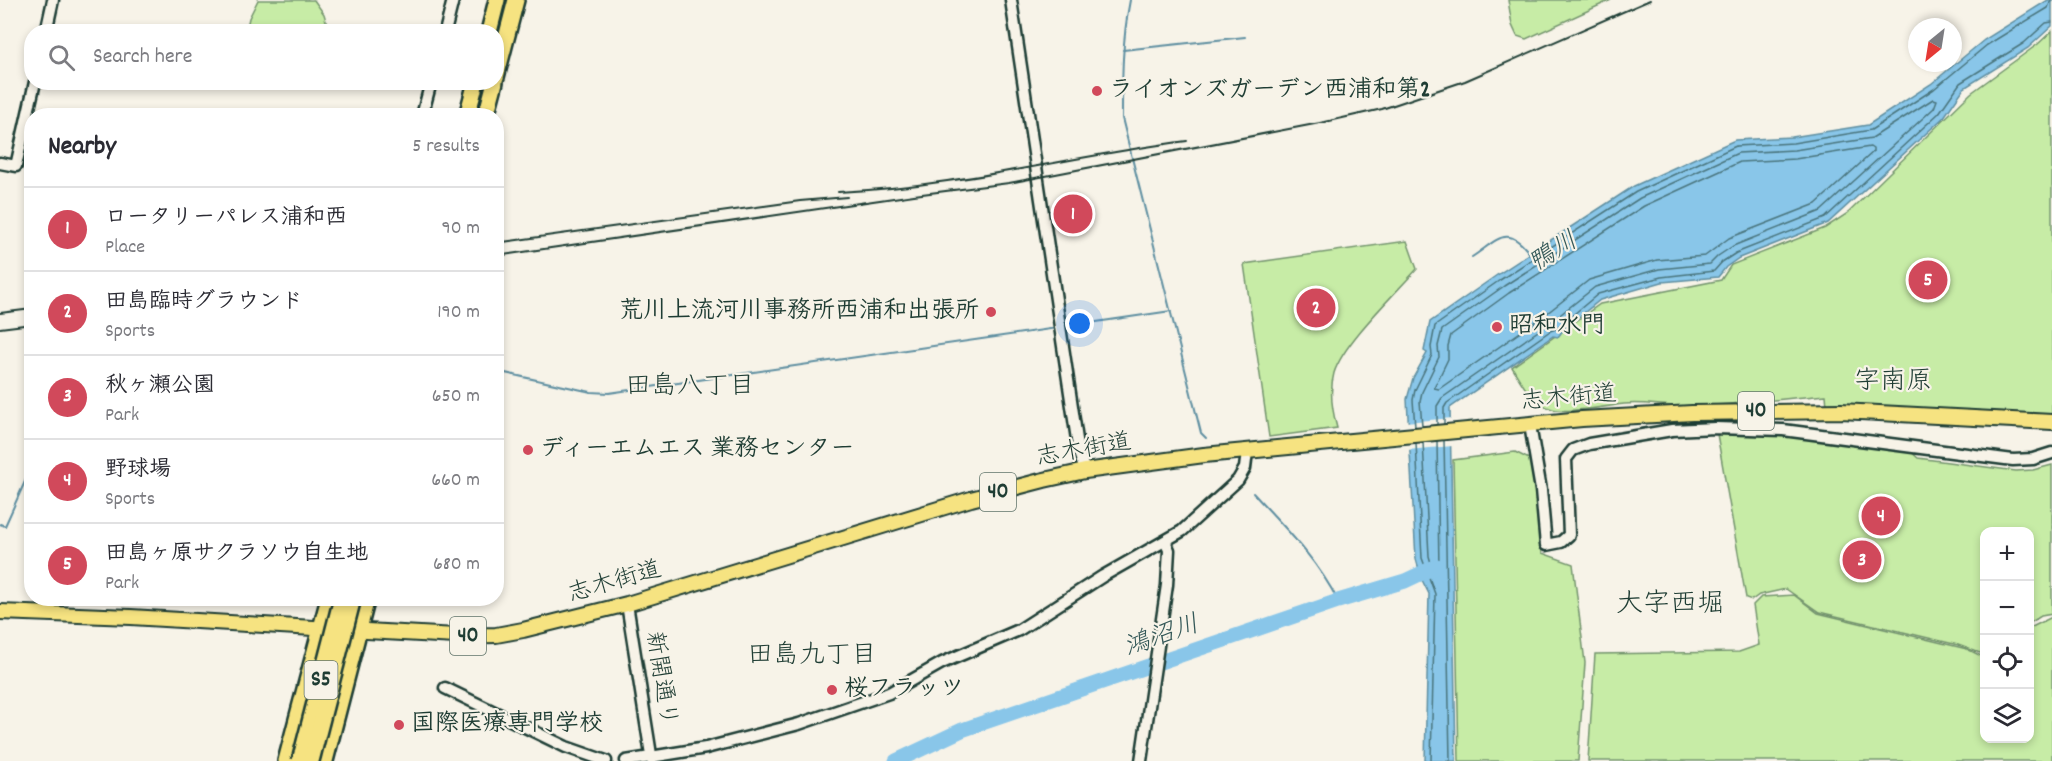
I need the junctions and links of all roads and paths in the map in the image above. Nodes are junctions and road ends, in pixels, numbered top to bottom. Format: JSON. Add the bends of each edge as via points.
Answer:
{"nodes":[{"id":1,"x":53,"y":0,"type":"edge"},
{"id":2,"x":453,"y":0,"type":"edge"},
{"id":3,"x":490,"y":0,"type":"edge"},
{"id":4,"x":497,"y":0,"type":"edge"},
{"id":5,"x":509,"y":0,"type":"edge"},
{"id":6,"x":516,"y":0,"type":"edge"},
{"id":7,"x":1011,"y":0,"type":"edge"},
{"id":8,"x":48,"y":24,"type":"edge"},
{"id":9,"x":447,"y":24,"type":"edge"},
{"id":10,"x":484,"y":24,"type":"edge"},
{"id":11,"x":491,"y":24,"type":"edge"},
{"id":12,"x":503,"y":24,"type":"edge"},
{"id":13,"x":504,"y":46,"type":"edge"},
{"id":14,"x":33,"y":90,"type":"edge"},
{"id":15,"x":429,"y":90,"type":"edge"},
{"id":16,"x":467,"y":90,"type":"edge"},
{"id":17,"x":474,"y":90,"type":"edge"},
{"id":18,"x":486,"y":90,"type":"edge"},
{"id":19,"x":493,"y":90,"type":"edge"},
{"id":20,"x":29,"y":108,"type":"edge"},
{"id":21,"x":424,"y":108,"type":"edge"},
{"id":22,"x":463,"y":108,"type":"edge"},
{"id":23,"x":469,"y":108,"type":"edge"},
{"id":24,"x":481,"y":108,"type":"edge"},
{"id":25,"x":488,"y":108,"type":"edge"},
{"id":26,"x":24,"y":131,"type":"edge"},
{"id":27,"x":0,"y":163,"type":"edge"},
{"id":28,"x":2052,"y":422,"type":"edge"},
{"id":29,"x":1530,"y":424,"type":"junction"},
{"id":30,"x":1247,"y":452,"type":"junction"},
{"id":31,"x":2052,"y":453,"type":"edge"},
{"id":32,"x":1085,"y":471,"type":"junction"},
{"id":33,"x":1165,"y":541,"type":"junction"},
{"id":34,"x":627,"y":604,"type":"junction"},
{"id":35,"x":342,"y":606,"type":"edge"},
{"id":36,"x":346,"y":606,"type":"edge"},
{"id":37,"x":346,"y":606,"type":"edge"},
{"id":38,"x":350,"y":606,"type":"edge"},
{"id":39,"x":0,"y":612,"type":"edge"},
{"id":40,"x":322,"y":628,"type":"junction"},
{"id":41,"x":359,"y":630,"type":"junction"},
{"id":42,"x":323,"y":659,"type":"dead end"},
{"id":43,"x":340,"y":661,"type":"dead end"},
{"id":44,"x":445,"y":688,"type":"dead end"},
{"id":45,"x":652,"y":759,"type":"edge"},
{"id":46,"x":286,"y":761,"type":"edge"},
{"id":47,"x":298,"y":761,"type":"edge"},
{"id":48,"x":313,"y":761,"type":"edge"},
{"id":49,"x":326,"y":761,"type":"edge"},
{"id":50,"x":606,"y":761,"type":"edge"},
{"id":51,"x":626,"y":761,"type":"edge"},
{"id":52,"x":1141,"y":761,"type":"edge"}],
"edges":[{"from":1,"to":8,"type":"street"},
{"from":2,"to":9,"type":"street"},
{"from":3,"to":10,"type":"highway"},
{"from":4,"to":11,"type":"highway"},
{"from":5,"to":12,"type":"highway"},
{"from":6,"to":13,"type":"highway"},
{"from":7,"to":32,"type":"street","via":[[1059,327]]},
{"from":14,"to":20,"type":"street"},
{"from":15,"to":21,"type":"street"},
{"from":16,"to":22,"type":"highway"},
{"from":17,"to":23,"type":"highway"},
{"from":18,"to":24,"type":"highway"},
{"from":19,"to":25,"type":"highway"},
{"from":26,"to":27,"type":"street","via":[[16,166]]},
{"from":28,"to":29,"type":"main road","name":"志木街道","number":"40","via":[[1841,411],[1748,411]]},
{"from":29,"to":30,"type":"main road","name":"志木街道","number":"40"},
{"from":29,"to":31,"type":"street","via":[[1546,545],[1561,542],[1569,535],[1566,459],[1573,450],[1589,444],[1672,430],[1750,428],[2013,460]]},
{"from":30,"to":32,"type":"main road","name":"志木街道","number":"40"},
{"from":30,"to":33,"type":"street","via":[[1238,480],[1182,531]]},
{"from":32,"to":34,"type":"main road","name":"志木街道","number":"40","via":[[971,499]]},
{"from":33,"to":45,"type":"street","via":[[1019,630],[942,663],[889,693],[799,724]]},
{"from":33,"to":52,"type":"street","via":[[1169,552]]},
{"from":34,"to":41,"type":"main road","name":"志木街道","number":"40","via":[[496,635]]},
{"from":34,"to":45,"type":"street","name":"新開通り"},
{"from":35,"to":40,"type":"highway"},
{"from":36,"to":47,"type":"highway","number":"S5","bridge":true},
{"from":37,"to":48,"type":"highway","number":"S5","bridge":true},
{"from":38,"to":41,"type":"highway"},
{"from":39,"to":40,"type":"main road","name":"志木街道","number":"40"},
{"from":40,"to":41,"type":"main road","name":"志木街道","number":"40"},
{"from":40,"to":46,"type":"highway"},
{"from":41,"to":49,"type":"highway"},
{"from":42,"to":47,"type":"highway"},
{"from":43,"to":48,"type":"highway"},
{"from":44,"to":50,"type":"street","via":[[566,747]]},
{"from":45,"to":51,"type":"street"}]}
